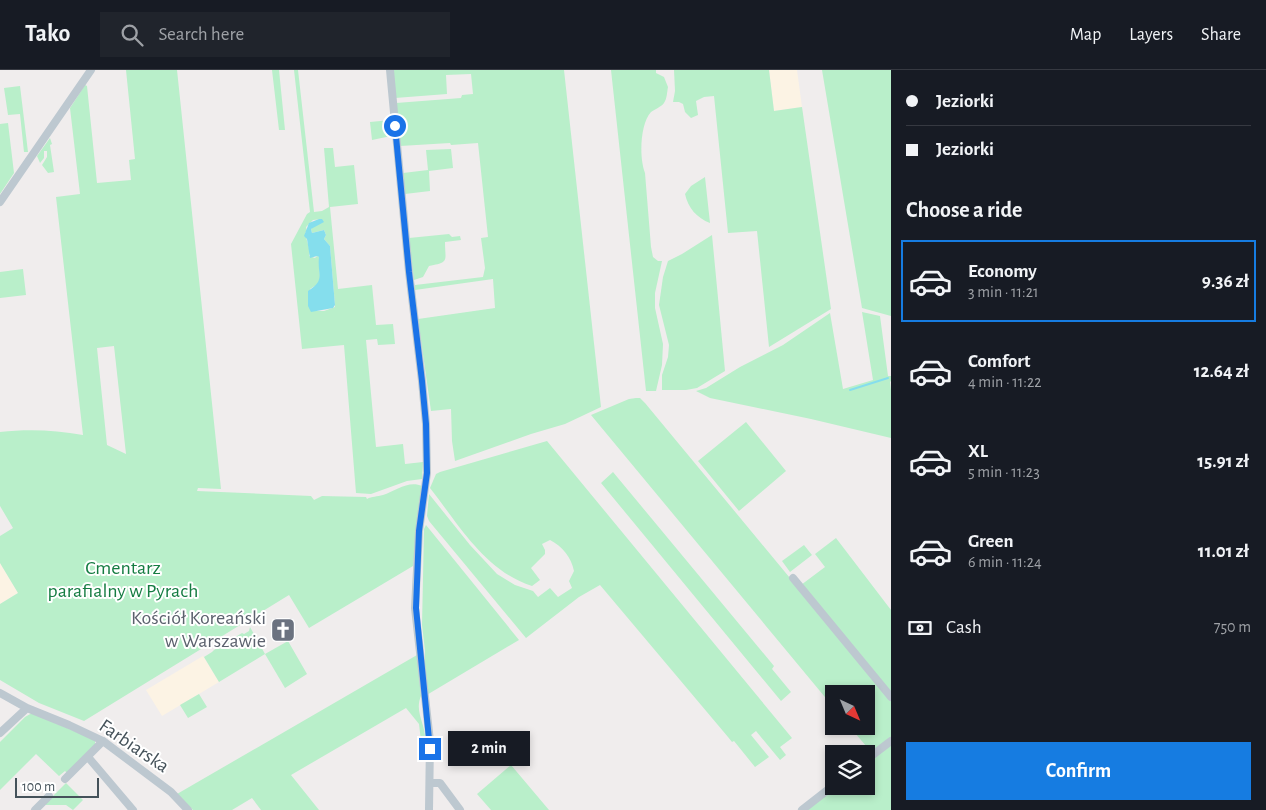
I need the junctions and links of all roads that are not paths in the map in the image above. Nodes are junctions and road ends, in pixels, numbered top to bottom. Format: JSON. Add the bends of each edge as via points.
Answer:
{"nodes":[{"id":1,"x":91,"y":70,"type":"edge"},
{"id":2,"x":390,"y":70,"type":"edge"},
{"id":3,"x":0,"y":202,"type":"edge"},
{"id":4,"x":793,"y":578,"type":"dead end"},
{"id":5,"x":0,"y":694,"type":"edge"},
{"id":6,"x":891,"y":697,"type":"edge"},
{"id":7,"x":26,"y":708,"type":"junction"},
{"id":8,"x":0,"y":733,"type":"edge"},
{"id":9,"x":891,"y":740,"type":"edge"},
{"id":10,"x":104,"y":741,"type":"junction"},
{"id":11,"x":875,"y":753,"type":"edge"},
{"id":12,"x":88,"y":757,"type":"junction"},
{"id":13,"x":65,"y":779,"type":"dead end"},
{"id":14,"x":430,"y":783,"type":"junction"},
{"id":15,"x":825,"y":792,"type":"edge"},
{"id":16,"x":49,"y":796,"type":"dead end"},
{"id":17,"x":36,"y":810,"type":"edge"},
{"id":18,"x":133,"y":810,"type":"edge"},
{"id":19,"x":188,"y":810,"type":"edge"},
{"id":20,"x":429,"y":810,"type":"edge"},
{"id":21,"x":460,"y":810,"type":"edge"},
{"id":22,"x":802,"y":810,"type":"edge"}],
"edges":[{"from":1,"to":3,"type":"street"},
{"from":2,"to":14,"type":"street","via":[[426,424],[427,473],[419,531],[416,608],[430,741]]},
{"from":4,"to":6,"type":"street"},
{"from":5,"to":7,"type":"street","name":"Farbiarska"},
{"from":7,"to":8,"type":"street"},
{"from":7,"to":10,"type":"street","name":"Farbiarska"},
{"from":9,"to":11,"type":"street"},
{"from":10,"to":12,"type":"street"},
{"from":10,"to":19,"type":"street","name":"Farbiarska","via":[[171,792]]},
{"from":12,"to":13,"type":"street"},
{"from":12,"to":18,"type":"street"},
{"from":14,"to":20,"type":"street"},
{"from":14,"to":21,"type":"street","via":[[440,783]]},
{"from":15,"to":22,"type":"street"},
{"from":16,"to":17,"type":"street"}]}
